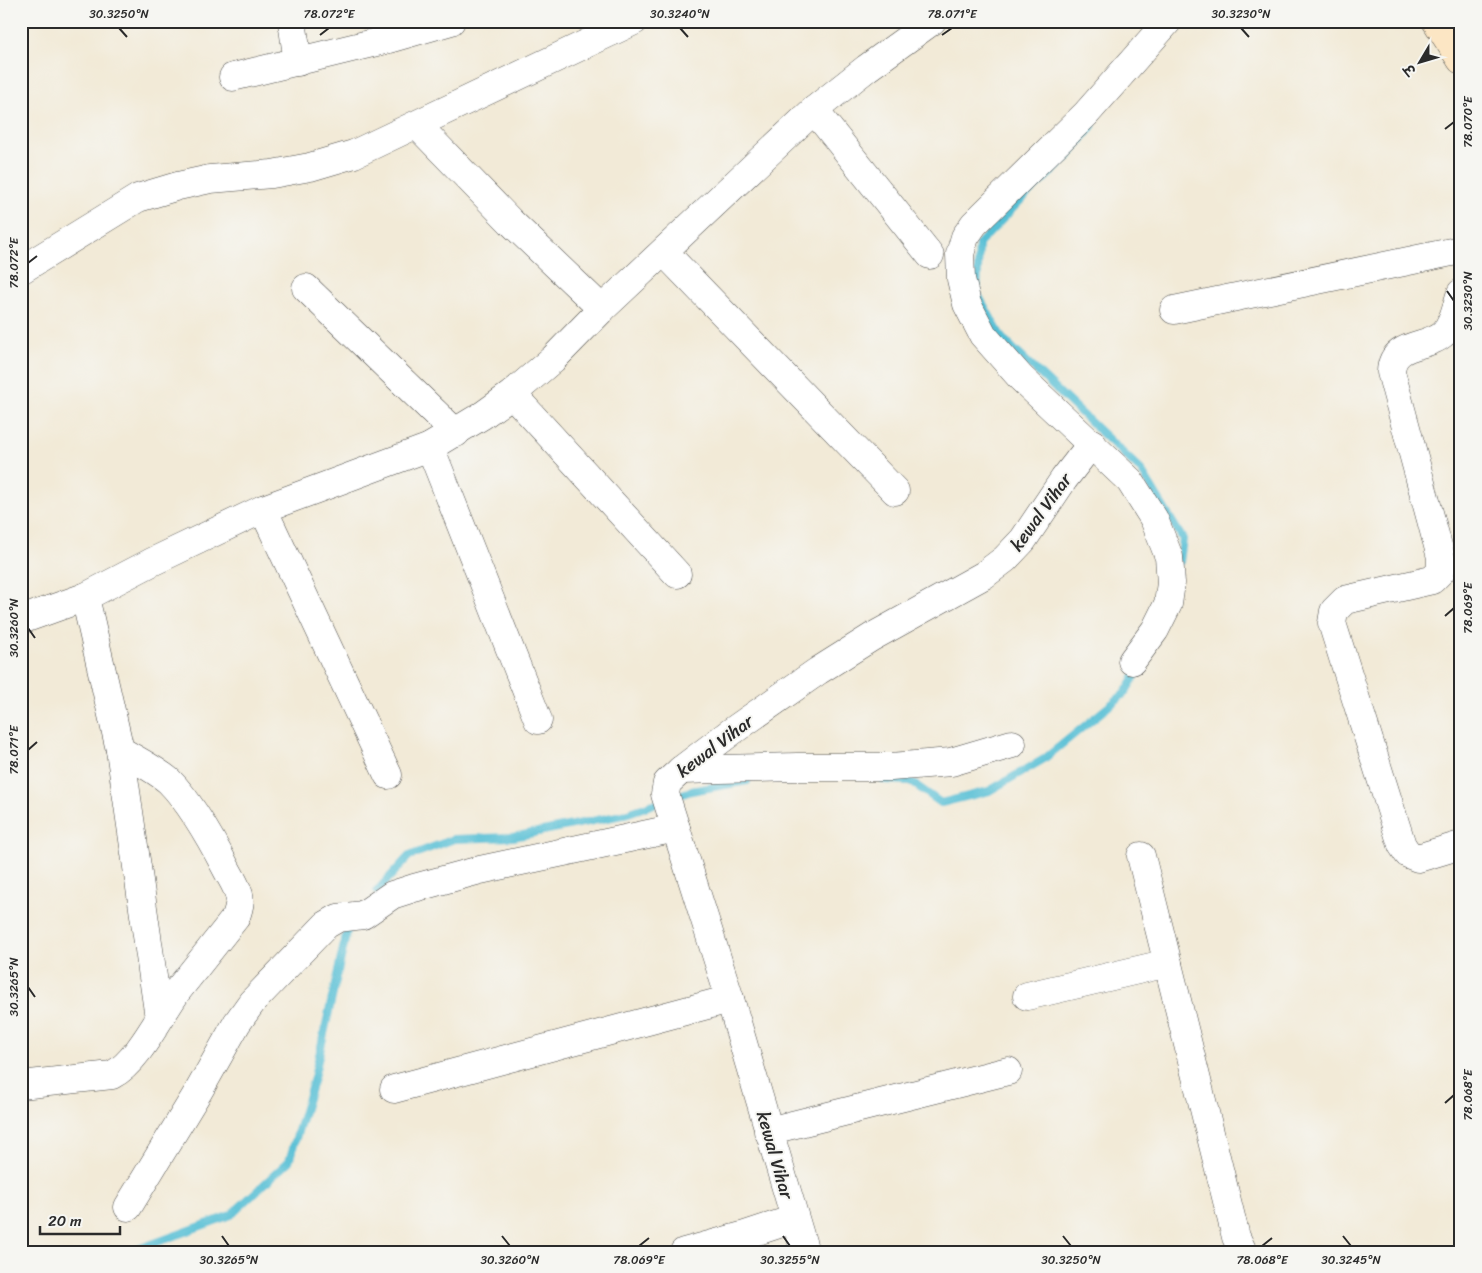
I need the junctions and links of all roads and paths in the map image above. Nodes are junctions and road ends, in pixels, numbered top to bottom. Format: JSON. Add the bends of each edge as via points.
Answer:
{"nodes":[{"id":1,"x":292,"y":21,"type":"edge"},
{"id":2,"x":451,"y":21,"type":"edge"},
{"id":3,"x":634,"y":21,"type":"edge"},
{"id":4,"x":932,"y":21,"type":"edge"},
{"id":5,"x":1168,"y":21,"type":"edge"},
{"id":6,"x":1436,"y":21,"type":"edge"},
{"id":7,"x":1461,"y":60,"type":"edge"},
{"id":8,"x":298,"y":62,"type":"junction"},
{"id":9,"x":233,"y":77,"type":"dead end"},
{"id":10,"x":814,"y":110,"type":"junction"},
{"id":11,"x":417,"y":124,"type":"junction"},
{"id":12,"x":1461,"y":250,"type":"edge"},
{"id":13,"x":664,"y":252,"type":"junction"},
{"id":14,"x":930,"y":255,"type":"dead end"},
{"id":15,"x":21,"y":270,"type":"edge"},
{"id":16,"x":306,"y":288,"type":"dead end"},
{"id":17,"x":1461,"y":293,"type":"edge"},
{"id":18,"x":602,"y":309,"type":"junction"},
{"id":19,"x":1174,"y":310,"type":"dead end"},
{"id":20,"x":512,"y":394,"type":"junction"},
{"id":21,"x":456,"y":432,"type":"junction"},
{"id":22,"x":1092,"y":444,"type":"junction"},
{"id":23,"x":430,"y":447,"type":"junction"},
{"id":24,"x":895,"y":491,"type":"dead end"},
{"id":25,"x":263,"y":509,"type":"junction"},
{"id":26,"x":677,"y":574,"type":"dead end"},
{"id":27,"x":85,"y":597,"type":"junction"},
{"id":28,"x":21,"y":620,"type":"edge"},
{"id":29,"x":1132,"y":661,"type":"dead end"},
{"id":30,"x":538,"y":720,"type":"dead end"},
{"id":31,"x":1012,"y":744,"type":"dead end"},
{"id":32,"x":120,"y":750,"type":"junction"},
{"id":33,"x":681,"y":770,"type":"junction"},
{"id":34,"x":388,"y":775,"type":"dead end"},
{"id":35,"x":670,"y":810,"type":"junction"},
{"id":36,"x":1461,"y":845,"type":"edge"},
{"id":37,"x":1141,"y":856,"type":"dead end"},
{"id":38,"x":1168,"y":963,"type":"junction"},
{"id":39,"x":1027,"y":996,"type":"dead end"},
{"id":40,"x":730,"y":999,"type":"junction"},
{"id":41,"x":159,"y":1018,"type":"junction"},
{"id":42,"x":1008,"y":1071,"type":"dead end"},
{"id":43,"x":21,"y":1085,"type":"edge"},
{"id":44,"x":394,"y":1089,"type":"dead end"},
{"id":45,"x":768,"y":1131,"type":"junction"},
{"id":46,"x":128,"y":1207,"type":"dead end"},
{"id":47,"x":794,"y":1219,"type":"junction"},
{"id":48,"x":684,"y":1252,"type":"edge"},
{"id":49,"x":804,"y":1252,"type":"edge"},
{"id":50,"x":1243,"y":1252,"type":"edge"}],
"edges":[{"from":1,"to":8,"type":"street"},
{"from":2,"to":8,"type":"street"},
{"from":3,"to":11,"type":"street"},
{"from":4,"to":10,"type":"street"},
{"from":5,"to":22,"type":"street","via":[[1086,114],[974,224],[964,237],[960,254],[967,304],[983,335],[1021,378]]},
{"from":6,"to":7,"type":"main road"},
{"from":8,"to":9,"type":"street"},
{"from":10,"to":13,"type":"street"},
{"from":10,"to":14,"type":"street"},
{"from":11,"to":15,"type":"street","via":[[331,162],[272,174],[210,179],[138,198]]},
{"from":11,"to":18,"type":"street","via":[[511,222]]},
{"from":12,"to":19,"type":"street"},
{"from":13,"to":18,"type":"street"},
{"from":13,"to":24,"type":"street"},
{"from":16,"to":21,"type":"street"},
{"from":17,"to":36,"type":"street","via":[[1449,327],[1442,335],[1403,350],[1391,365],[1441,557],[1441,571],[1432,580],[1345,600],[1331,618],[1402,845],[1408,854],[1418,858]]},
{"from":18,"to":20,"type":"street","via":[[553,359]]},
{"from":20,"to":21,"type":"street"},
{"from":20,"to":26,"type":"street"},
{"from":21,"to":23,"type":"street"},
{"from":22,"to":29,"type":"street","via":[[1130,480],[1143,498],[1169,557],[1171,583],[1168,604],[1155,630]]},
{"from":22,"to":33,"type":"street","name":"kewal Vihar","via":[[1023,540],[1005,559],[984,575],[818,671]]},
{"from":23,"to":25,"type":"street"},
{"from":23,"to":30,"type":"street"},
{"from":25,"to":27,"type":"street"},
{"from":25,"to":34,"type":"street"},
{"from":27,"to":28,"type":"street"},
{"from":27,"to":32,"type":"street"},
{"from":31,"to":33,"type":"street","via":[[951,762],[901,766]]},
{"from":32,"to":41,"type":"street"},
{"from":32,"to":41,"type":"street","via":[[149,767],[181,796],[210,838],[239,895],[236,917]]},
{"from":33,"to":35,"type":"street","name":"kewal Vihar","via":[[667,783]]},
{"from":35,"to":40,"type":"street","name":"kewal Vihar"},
{"from":35,"to":46,"type":"street","via":[[392,895],[368,912],[326,925],[237,1022]]},
{"from":37,"to":38,"type":"street"},
{"from":38,"to":39,"type":"street"},
{"from":38,"to":50,"type":"street","via":[[1236,1237]]},
{"from":40,"to":44,"type":"street"},
{"from":40,"to":45,"type":"street","name":"kewal Vihar"},
{"from":41,"to":43,"type":"street","via":[[138,1052],[122,1070],[112,1075]]},
{"from":42,"to":45,"type":"street"},
{"from":45,"to":47,"type":"street","name":"kewal Vihar"},
{"from":47,"to":48,"type":"street"},
{"from":47,"to":49,"type":"street","name":"kewal Vihar"}]}
